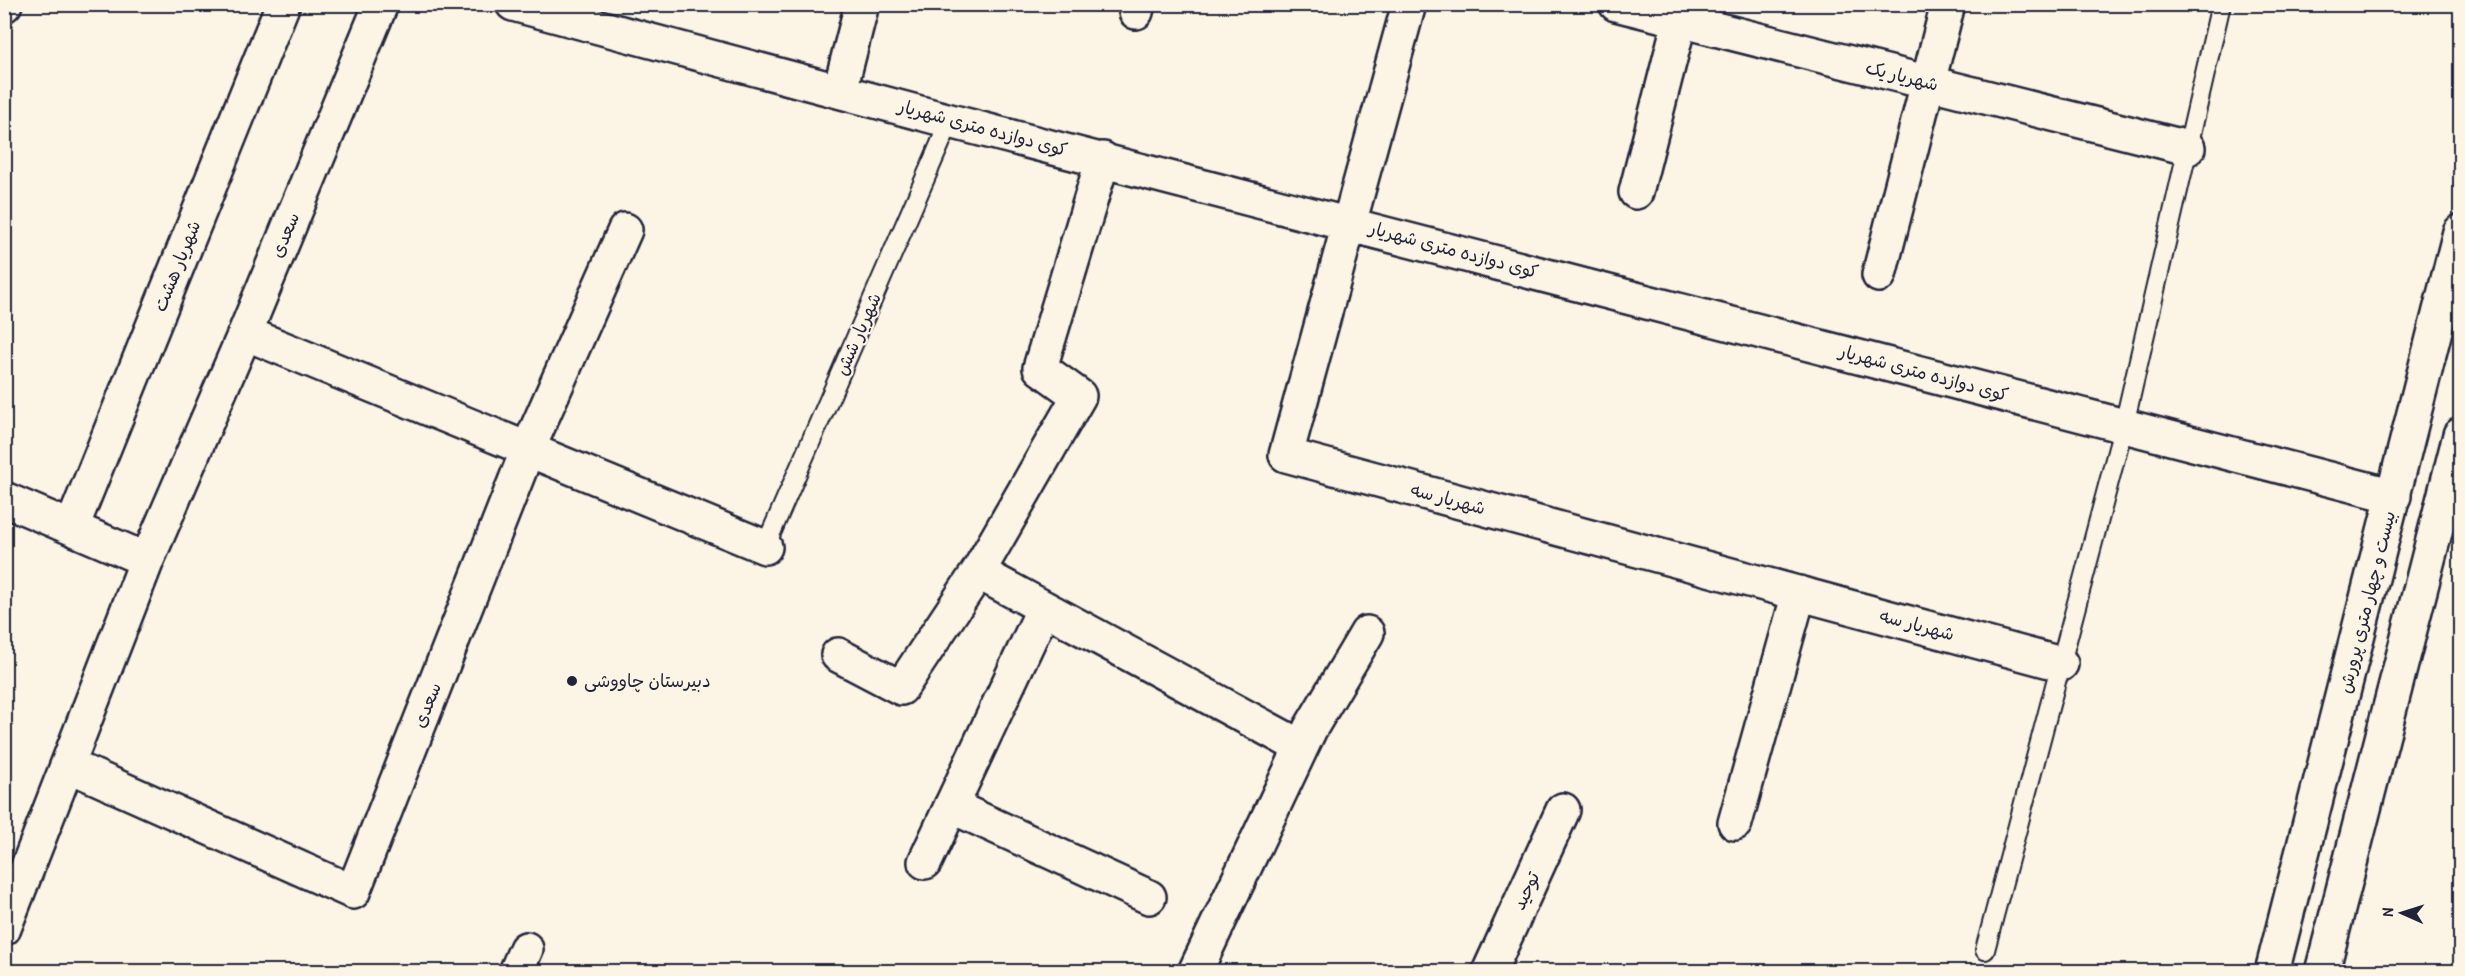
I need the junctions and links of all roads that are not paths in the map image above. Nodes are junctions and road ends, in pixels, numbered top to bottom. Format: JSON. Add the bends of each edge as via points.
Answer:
{"nodes":[{"id":1,"x":283,"y":4,"type":"edge"},
{"id":2,"x":381,"y":4,"type":"edge"},
{"id":3,"x":513,"y":4,"type":"edge"},
{"id":4,"x":862,"y":4,"type":"edge"},
{"id":5,"x":1409,"y":4,"type":"edge"},
{"id":6,"x":1616,"y":4,"type":"edge"},
{"id":7,"x":1948,"y":4,"type":"edge"},
{"id":8,"x":2221,"y":4,"type":"edge"},
{"id":9,"x":1682,"y":12,"type":"edge"},
{"id":10,"x":585,"y":14,"type":"edge"},
{"id":11,"x":1928,"y":82,"type":"junction"},
{"id":12,"x":840,"y":90,"type":"junction"},
{"id":13,"x":951,"y":121,"type":"junction"},
{"id":14,"x":2188,"y":148,"type":"junction"},
{"id":15,"x":1104,"y":159,"type":"junction"},
{"id":16,"x":1636,"y":192,"type":"dead end"},
{"id":17,"x":1349,"y":223,"type":"junction"},
{"id":18,"x":625,"y":230,"type":"dead end"},
{"id":19,"x":2460,"y":232,"type":"edge"},
{"id":20,"x":1879,"y":275,"type":"dead end"},
{"id":21,"x":245,"y":333,"type":"junction"},
{"id":22,"x":2124,"y":425,"type":"junction"},
{"id":23,"x":2460,"y":435,"type":"edge"},
{"id":24,"x":528,"y":449,"type":"junction"},
{"id":25,"x":2394,"y":496,"type":"junction"},
{"id":26,"x":4,"y":499,"type":"edge"},
{"id":27,"x":2451,"y":512,"type":"edge"},
{"id":28,"x":72,"y":528,"type":"junction"},
{"id":29,"x":765,"y":547,"type":"joint"},
{"id":30,"x":147,"y":560,"type":"junction"},
{"id":31,"x":978,"y":572,"type":"junction"},
{"id":32,"x":1799,"y":593,"type":"junction"},
{"id":33,"x":1044,"y":608,"type":"junction"},
{"id":34,"x":1367,"y":633,"type":"dead end"},
{"id":35,"x":838,"y":655,"type":"dead end"},
{"id":36,"x":2061,"y":664,"type":"junction"},
{"id":37,"x":1301,"y":747,"type":"junction"},
{"id":38,"x":68,"y":765,"type":"junction"},
{"id":39,"x":951,"y":806,"type":"junction"},
{"id":40,"x":1563,"y":810,"type":"dead end"},
{"id":41,"x":1735,"y":823,"type":"dead end"},
{"id":42,"x":925,"y":862,"type":"dead end"},
{"id":43,"x":1149,"y":897,"type":"dead end"},
{"id":44,"x":4,"y":928,"type":"edge"},
{"id":45,"x":1985,"y":950,"type":"dead end"},
{"id":46,"x":2326,"y":970,"type":"edge"},
{"id":47,"x":1196,"y":972,"type":"edge"},
{"id":48,"x":1490,"y":972,"type":"edge"},
{"id":49,"x":2272,"y":972,"type":"edge"}],
"edges":[{"from":1,"to":28,"type":"street","name":"شهریار هشت"},
{"from":2,"to":21,"type":"street","name":"سعدی"},
{"from":3,"to":10,"type":"street","name":"کوی دوازده متری شهریار"},
{"from":4,"to":12,"type":"street"},
{"from":5,"to":17,"type":"street","name":"شهریار سه"},
{"from":6,"to":9,"type":"street","name":"شهریار یک"},
{"from":7,"to":11,"type":"street"},
{"from":8,"to":14,"type":"lane"},
{"from":9,"to":11,"type":"street","name":"شهریار یک"},
{"from":9,"to":16,"type":"street"},
{"from":10,"to":12,"type":"street","name":"کوی دوازده متری شهریار"},
{"from":11,"to":14,"type":"street","name":"شهریار یک"},
{"from":11,"to":20,"type":"street"},
{"from":12,"to":13,"type":"street","name":"کوی دوازده متری شهریار"},
{"from":13,"to":15,"type":"street","name":"کوی دوازده متری شهریار"},
{"from":13,"to":29,"type":"lane","name":"شهریار شش"},
{"from":14,"to":22,"type":"lane"},
{"from":15,"to":17,"type":"street","name":"کوی دوازده متری شهریار"},
{"from":15,"to":31,"type":"street","via":[[1040,368],[1079,396]]},
{"from":17,"to":22,"type":"street","name":"کوی دوازده متری شهریار"},
{"from":17,"to":32,"type":"street","name":"شهریار سه","via":[[1286,455]]},
{"from":18,"to":24,"type":"street","name":"سعدی"},
{"from":19,"to":25,"type":"street","name":"بیست و چهار متری پرورش"},
{"from":21,"to":24,"type":"street"},
{"from":21,"to":30,"type":"street","name":"سعدی"},
{"from":22,"to":25,"type":"street","name":"کوی دوازده متری شهریار"},
{"from":22,"to":36,"type":"lane"},
{"from":23,"to":27,"type":"street"},
{"from":24,"to":29,"type":"street"},
{"from":24,"to":38,"type":"street","name":"سعدی","via":[[353,892]]},
{"from":25,"to":27,"type":"street","name":"کوی دوازده متری شهریار"},
{"from":25,"to":49,"type":"street","name":"بیست و چهار متری پرورش"},
{"from":26,"to":28,"type":"street"},
{"from":27,"to":46,"type":"street"},
{"from":28,"to":30,"type":"street"},
{"from":30,"to":38,"type":"street","name":"سعدی"},
{"from":31,"to":33,"type":"street"},
{"from":31,"to":35,"type":"street","via":[[901,688]]},
{"from":32,"to":36,"type":"street","name":"شهریار سه"},
{"from":32,"to":41,"type":"street"},
{"from":33,"to":37,"type":"street"},
{"from":33,"to":39,"type":"street"},
{"from":34,"to":37,"type":"street"},
{"from":36,"to":45,"type":"lane"},
{"from":37,"to":47,"type":"street"},
{"from":38,"to":44,"type":"street","name":"سعدی"},
{"from":39,"to":42,"type":"street"},
{"from":39,"to":43,"type":"street"},
{"from":40,"to":48,"type":"street","name":"توحید"}]}
